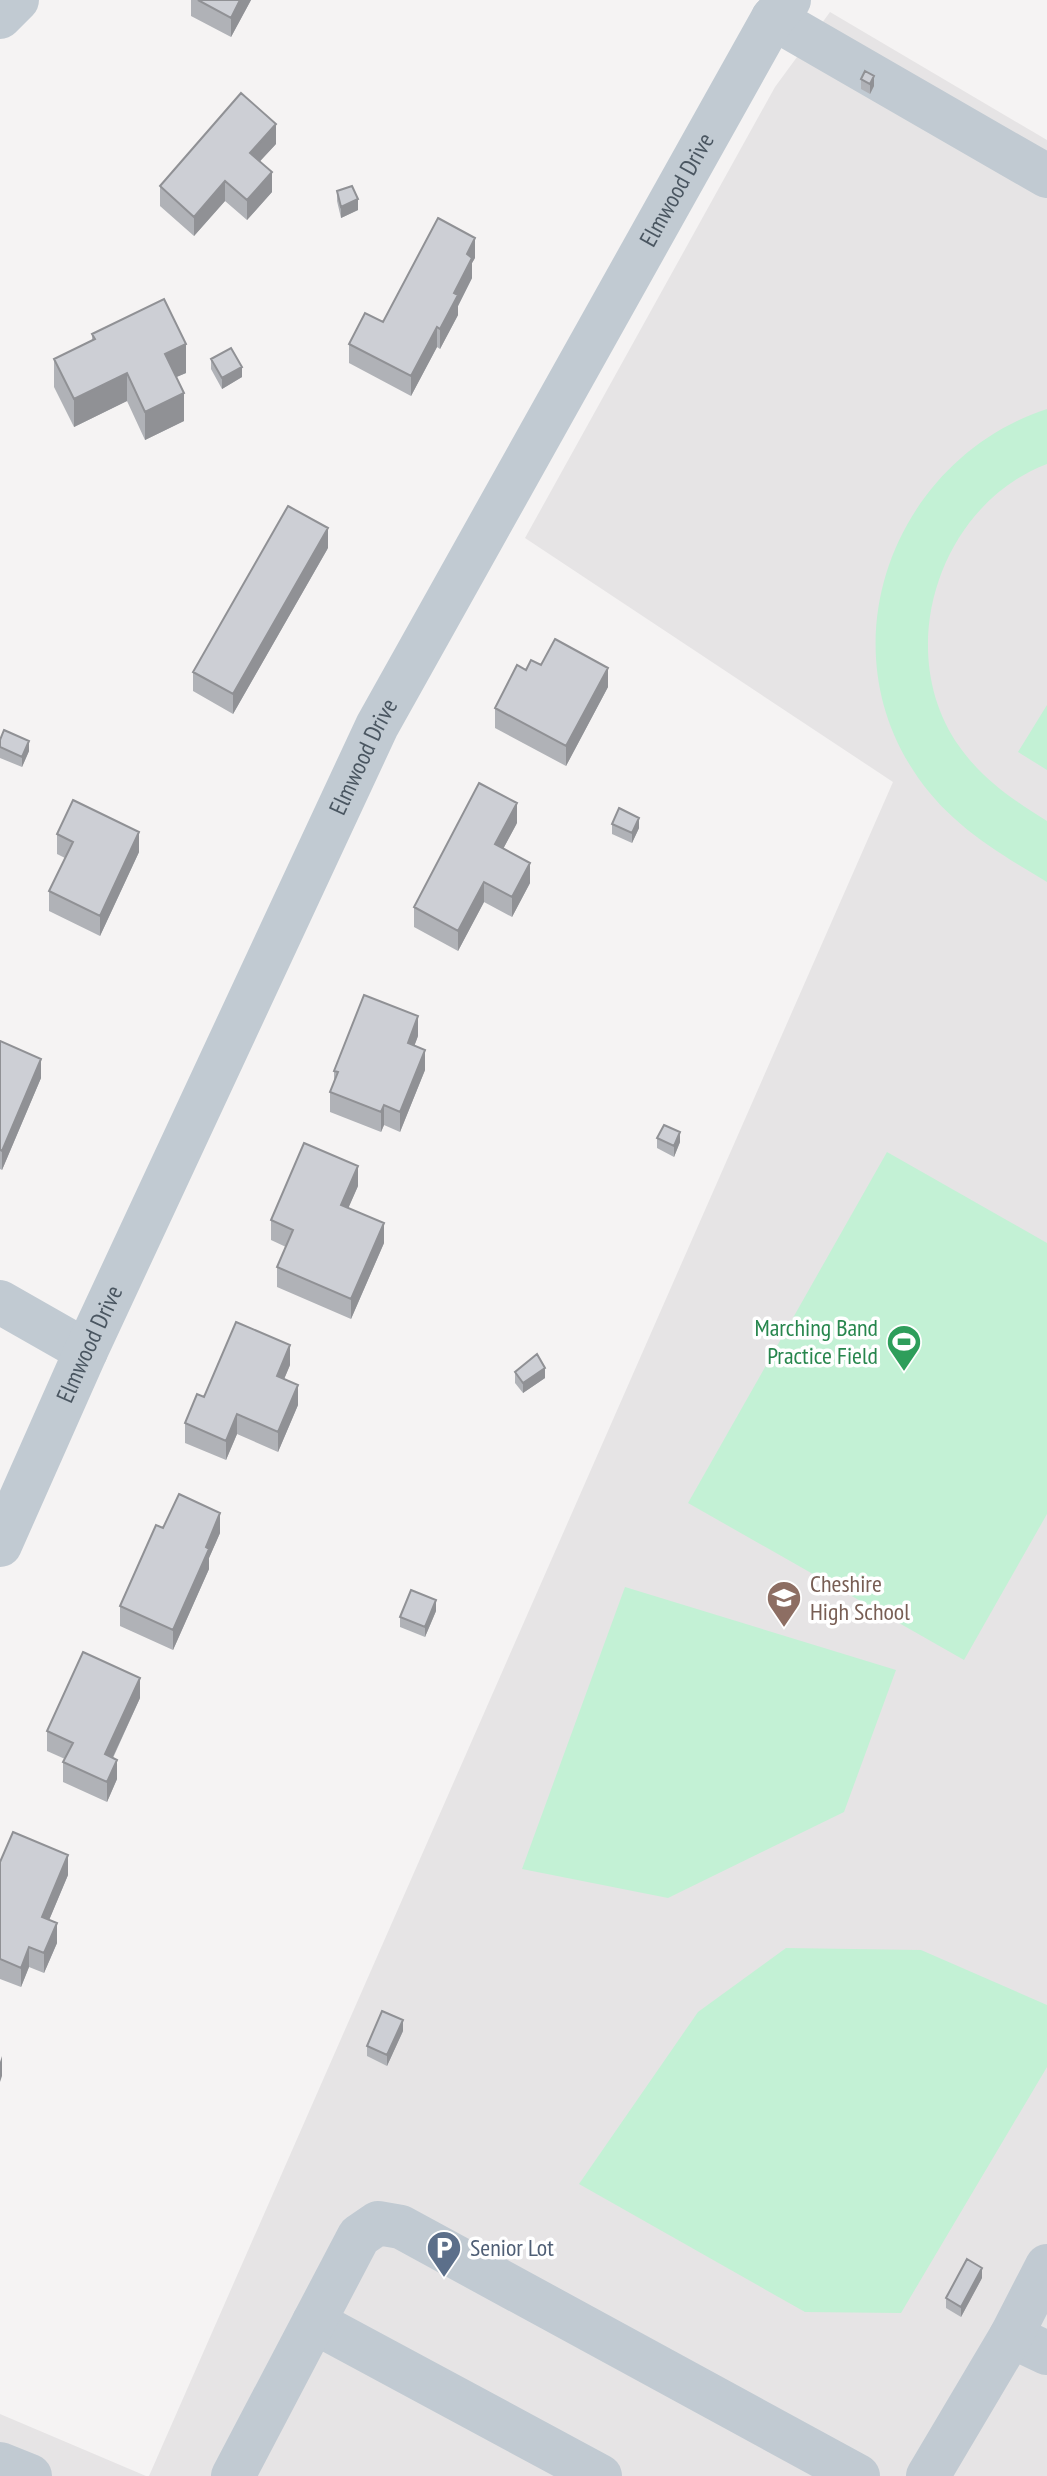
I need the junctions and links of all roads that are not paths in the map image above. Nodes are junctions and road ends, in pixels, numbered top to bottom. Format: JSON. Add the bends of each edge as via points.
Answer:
{"nodes":[{"id":1,"x":17,"y":0,"type":"edge"},
{"id":2,"x":781,"y":9,"type":"edge"},
{"id":3,"x":0,"y":17,"type":"edge"},
{"id":4,"x":1047,"y":176,"type":"edge"},
{"id":5,"x":0,"y":1302,"type":"edge"},
{"id":6,"x":86,"y":1351,"type":"junction"},
{"id":7,"x":0,"y":1545,"type":"edge"},
{"id":8,"x":1047,"y":2266,"type":"edge"},
{"id":9,"x":314,"y":2322,"type":"junction"},
{"id":10,"x":1029,"y":2344,"type":"edge"},
{"id":11,"x":0,"y":2464,"type":"edge"},
{"id":12,"x":30,"y":2476,"type":"edge"},
{"id":13,"x":233,"y":2476,"type":"edge"},
{"id":14,"x":600,"y":2476,"type":"edge"},
{"id":15,"x":858,"y":2476,"type":"edge"},
{"id":16,"x":928,"y":2476,"type":"edge"}],
"edges":[{"from":1,"to":3,"type":"street"},
{"from":2,"to":4,"type":"street"},
{"from":2,"to":6,"type":"street","name":"Elmwood Drive","via":[[377,726]]},
{"from":5,"to":6,"type":"street"},
{"from":6,"to":7,"type":"street","name":"Elmwood Drive"},
{"from":8,"to":10,"type":"street"},
{"from":9,"to":13,"type":"street"},
{"from":9,"to":14,"type":"street"},
{"from":9,"to":15,"type":"street","via":[[359,2236],[378,2223],[401,2227]]},
{"from":10,"to":16,"type":"street"},
{"from":11,"to":12,"type":"street"}]}
